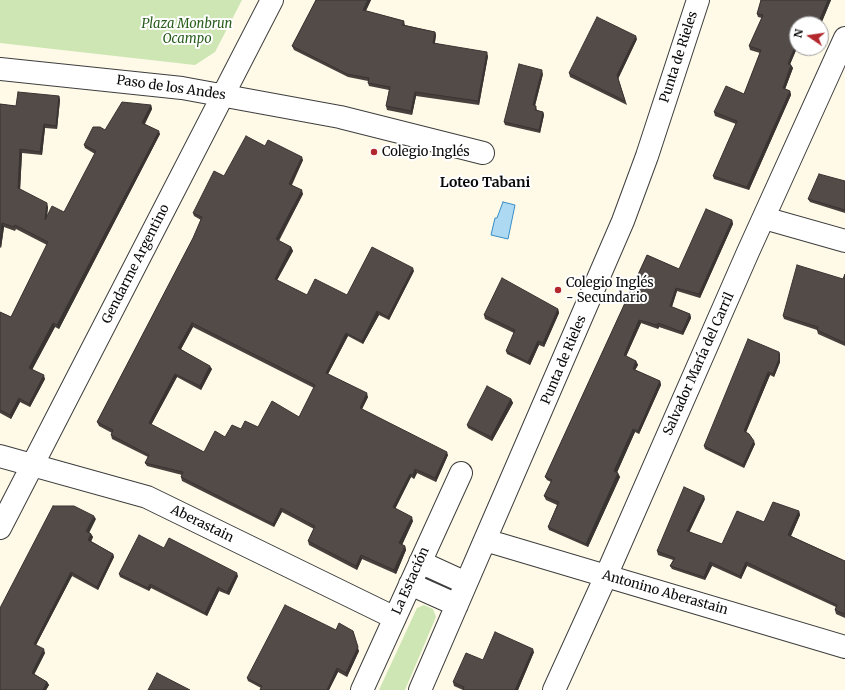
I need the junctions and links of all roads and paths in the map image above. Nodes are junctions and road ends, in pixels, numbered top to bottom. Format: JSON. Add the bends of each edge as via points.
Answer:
{"nodes":[{"id":1,"x":272,"y":0,"type":"edge"},
{"id":2,"x":698,"y":0,"type":"edge"},
{"id":3,"x":845,"y":38,"type":"edge"},
{"id":4,"x":0,"y":69,"type":"edge"},
{"id":5,"x":222,"y":95,"type":"junction"},
{"id":6,"x":483,"y":153,"type":"dead end"},
{"id":7,"x":764,"y":218,"type":"junction"},
{"id":8,"x":845,"y":241,"type":"edge"},
{"id":9,"x":0,"y":456,"type":"edge"},
{"id":10,"x":33,"y":465,"type":"junction"},
{"id":11,"x":461,"y":473,"type":"dead end"},
{"id":12,"x":0,"y":528,"type":"edge"},
{"id":13,"x":485,"y":540,"type":"junction"},
{"id":14,"x":420,"y":562,"type":"junction"},
{"id":15,"x":606,"y":576,"type":"junction"},
{"id":16,"x":466,"y":583,"type":"junction"},
{"id":17,"x":410,"y":584,"type":"junction"},
{"id":18,"x":456,"y":605,"type":"junction"},
{"id":19,"x":395,"y":618,"type":"junction"},
{"id":20,"x":845,"y":647,"type":"edge"},
{"id":21,"x":362,"y":690,"type":"edge"},
{"id":22,"x":420,"y":690,"type":"edge"},
{"id":23,"x":554,"y":690,"type":"edge"}],
"edges":[{"from":1,"to":5,"type":"street","name":"Gendarme Argentino"},
{"from":2,"to":13,"type":"street","name":"Punta de Rieles","via":[[623,221]]},
{"from":3,"to":7,"type":"street","name":"Salvador María del Carril"},
{"from":4,"to":5,"type":"street","name":"Paso de los Andes","via":[[182,88]]},
{"from":5,"to":6,"type":"street","name":"Paso de los Andes","via":[[340,117]]},
{"from":5,"to":10,"type":"street","name":"Gendarme Argentino"},
{"from":7,"to":8,"type":"street"},
{"from":7,"to":15,"type":"street","name":"Salvador María del Carril"},
{"from":9,"to":10,"type":"street","name":"Aberastain"},
{"from":10,"to":12,"type":"street","name":"Gendarme Argentino"},
{"from":10,"to":19,"type":"street","name":"Aberastain","via":[[147,497]]},
{"from":11,"to":14,"type":"street","name":"La Estación"},
{"from":13,"to":15,"type":"street","name":"Antonino Aberastain"},
{"from":13,"to":16,"type":"street","name":"Punta de Rieles"},
{"from":14,"to":16,"type":"street"},
{"from":14,"to":17,"type":"street","name":"La Estación"},
{"from":15,"to":20,"type":"street","name":"Antonino Aberastain"},
{"from":15,"to":23,"type":"street","name":"Salvador María del Carril"},
{"from":16,"to":18,"type":"street","name":"Punta de Rieles"},
{"from":17,"to":18,"type":"street"},
{"from":17,"to":19,"type":"street","name":"La Estación"},
{"from":18,"to":22,"type":"street","name":"Punta de Rieles"},
{"from":19,"to":21,"type":"street","name":"La Estación"}]}
